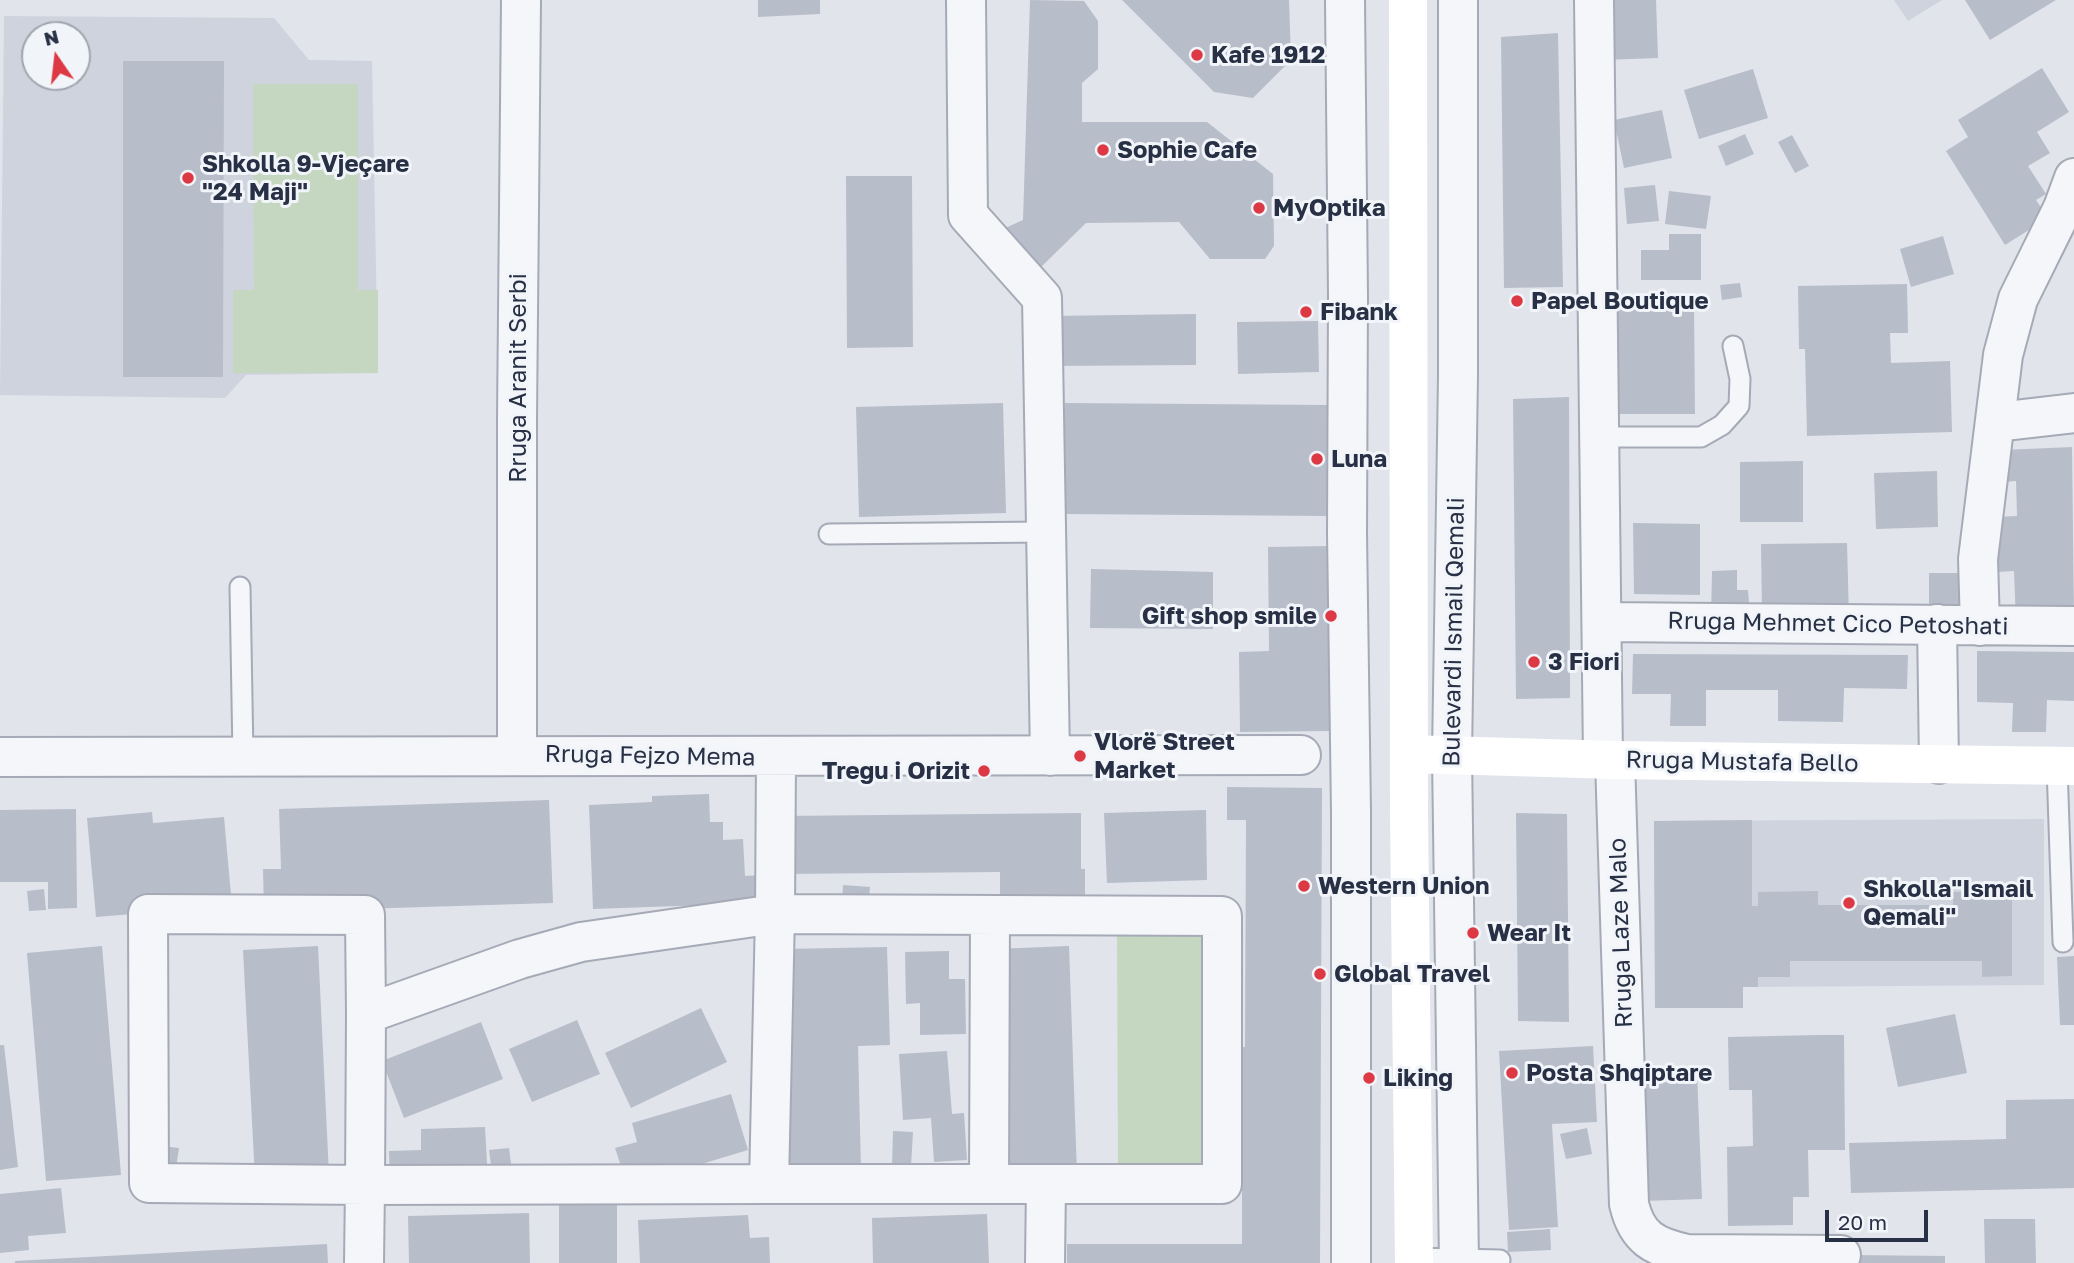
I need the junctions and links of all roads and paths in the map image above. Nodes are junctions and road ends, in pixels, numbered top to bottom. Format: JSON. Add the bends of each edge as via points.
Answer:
{"nodes":[{"id":1,"x":521,"y":0,"type":"edge"},
{"id":2,"x":966,"y":0,"type":"edge"},
{"id":3,"x":1345,"y":0,"type":"edge"},
{"id":4,"x":1408,"y":0,"type":"edge"},
{"id":5,"x":1458,"y":0,"type":"edge"},
{"id":6,"x":1594,"y":0,"type":"edge"},
{"id":7,"x":2074,"y":178,"type":"edge"},
{"id":8,"x":1733,"y":346,"type":"dead end"},
{"id":9,"x":2074,"y":413,"type":"edge"},
{"id":10,"x":1997,"y":422,"type":"junction"},
{"id":11,"x":1601,"y":437,"type":"junction"},
{"id":12,"x":1046,"y":532,"type":"junction"},
{"id":13,"x":829,"y":534,"type":"dead end"},
{"id":14,"x":240,"y":587,"type":"dead end"},
{"id":15,"x":1602,"y":622,"type":"junction"},
{"id":16,"x":1937,"y":624,"type":"junction"},
{"id":17,"x":1980,"y":625,"type":"junction"},
{"id":18,"x":2074,"y":626,"type":"edge"},
{"id":19,"x":1409,"y":754,"type":"junction"},
{"id":20,"x":517,"y":755,"type":"junction"},
{"id":21,"x":1301,"y":755,"type":"dead end"},
{"id":22,"x":1452,"y":755,"type":"junction"},
{"id":23,"x":243,"y":756,"type":"junction"},
{"id":24,"x":1050,"y":756,"type":"junction"},
{"id":25,"x":0,"y":757,"type":"edge"},
{"id":26,"x":776,"y":758,"type":"junction"},
{"id":27,"x":1609,"y":760,"type":"junction"},
{"id":28,"x":1939,"y":764,"type":"junction"},
{"id":29,"x":2066,"y":766,"type":"edge"},
{"id":30,"x":775,"y":914,"type":"junction"},
{"id":31,"x":990,"y":915,"type":"junction"},
{"id":32,"x":2063,"y":942,"type":"dead end"},
{"id":33,"x":366,"y":1014,"type":"junction"},
{"id":34,"x":769,"y":1184,"type":"junction"},
{"id":35,"x":989,"y":1184,"type":"junction"},
{"id":36,"x":1046,"y":1184,"type":"junction"},
{"id":37,"x":365,"y":1185,"type":"junction"},
{"id":38,"x":1841,"y":1259,"type":"edge"},
{"id":39,"x":1414,"y":1260,"type":"edge"},
{"id":40,"x":1500,"y":1260,"type":"dead end"},
{"id":41,"x":1459,"y":1261,"type":"edge"},
{"id":42,"x":364,"y":1263,"type":"edge"},
{"id":43,"x":1045,"y":1263,"type":"edge"},
{"id":44,"x":1351,"y":1263,"type":"edge"}],
"edges":[{"from":1,"to":20,"type":"street","name":"Rruga Aranit Serbi"},
{"from":2,"to":12,"type":"street","via":[[968,215],[1042,298]]},
{"from":3,"to":44,"type":"street"},
{"from":4,"to":19,"type":"main road","name":"Bulevardi Ismail Qemali"},
{"from":5,"to":22,"type":"street","name":"Bulevardi Ismail Qemali"},
{"from":6,"to":11,"type":"street","name":"Rruga Laze Malo"},
{"from":7,"to":10,"type":"street","via":[[2018,299],[2003,355]]},
{"from":8,"to":11,"type":"lane","via":[[1740,379],[1739,406],[1722,425],[1701,437]]},
{"from":9,"to":10,"type":"street"},
{"from":10,"to":17,"type":"street","via":[[1978,559]]},
{"from":11,"to":15,"type":"street","name":"Rruga Laze Malo"},
{"from":12,"to":13,"type":"lane"},
{"from":12,"to":24,"type":"street"},
{"from":14,"to":23,"type":"lane"},
{"from":15,"to":16,"type":"street","name":"Rruga Mehmet Cico Petoshati"},
{"from":15,"to":27,"type":"street","name":"Rruga Laze Malo"},
{"from":16,"to":17,"type":"street","name":"Rruga Mehmet Cico Petoshati"},
{"from":16,"to":28,"type":"street"},
{"from":17,"to":18,"type":"street","name":"Rruga Mehmet Cico Petoshati"},
{"from":19,"to":22,"type":"main road","name":"Rruga Mustafa Bello"},
{"from":19,"to":39,"type":"main road","name":"Bulevardi Ismail Qemali"},
{"from":20,"to":23,"type":"street","name":"Rruga Fejzo Mema"},
{"from":20,"to":26,"type":"street","name":"Rruga Fejzo Mema"},
{"from":21,"to":24,"type":"street","name":"Rruga Fejzo Mema"},
{"from":22,"to":27,"type":"main road","name":"Rruga Mustafa Bello"},
{"from":22,"to":41,"type":"street","name":"Bulevardi Ismail Qemali"},
{"from":23,"to":25,"type":"street","name":"Rruga Fejzo Mema"},
{"from":24,"to":26,"type":"street","name":"Rruga Fejzo Mema"},
{"from":26,"to":30,"type":"street"},
{"from":27,"to":28,"type":"main road","name":"Rruga Mustafa Bello"},
{"from":27,"to":38,"type":"street","name":"Rruga Laze Malo","via":[[1633,1222],[1646,1238],[1664,1249],[1687,1254]]},
{"from":28,"to":29,"type":"main road","name":"Rruga Mustafa Bello"},
{"from":29,"to":32,"type":"lane"},
{"from":30,"to":31,"type":"street"},
{"from":30,"to":33,"type":"street","via":[[581,942]]},
{"from":30,"to":34,"type":"street"},
{"from":31,"to":35,"type":"street"},
{"from":31,"to":36,"type":"street","via":[[1222,916],[1222,1184]]},
{"from":33,"to":37,"type":"street"},
{"from":33,"to":37,"type":"street","via":[[365,915],[148,914],[149,1183]]},
{"from":34,"to":35,"type":"street"},
{"from":34,"to":37,"type":"street"},
{"from":35,"to":36,"type":"street"},
{"from":36,"to":43,"type":"street"},
{"from":37,"to":42,"type":"street"},
{"from":39,"to":41,"type":"lane"},
{"from":40,"to":41,"type":"lane"}]}
